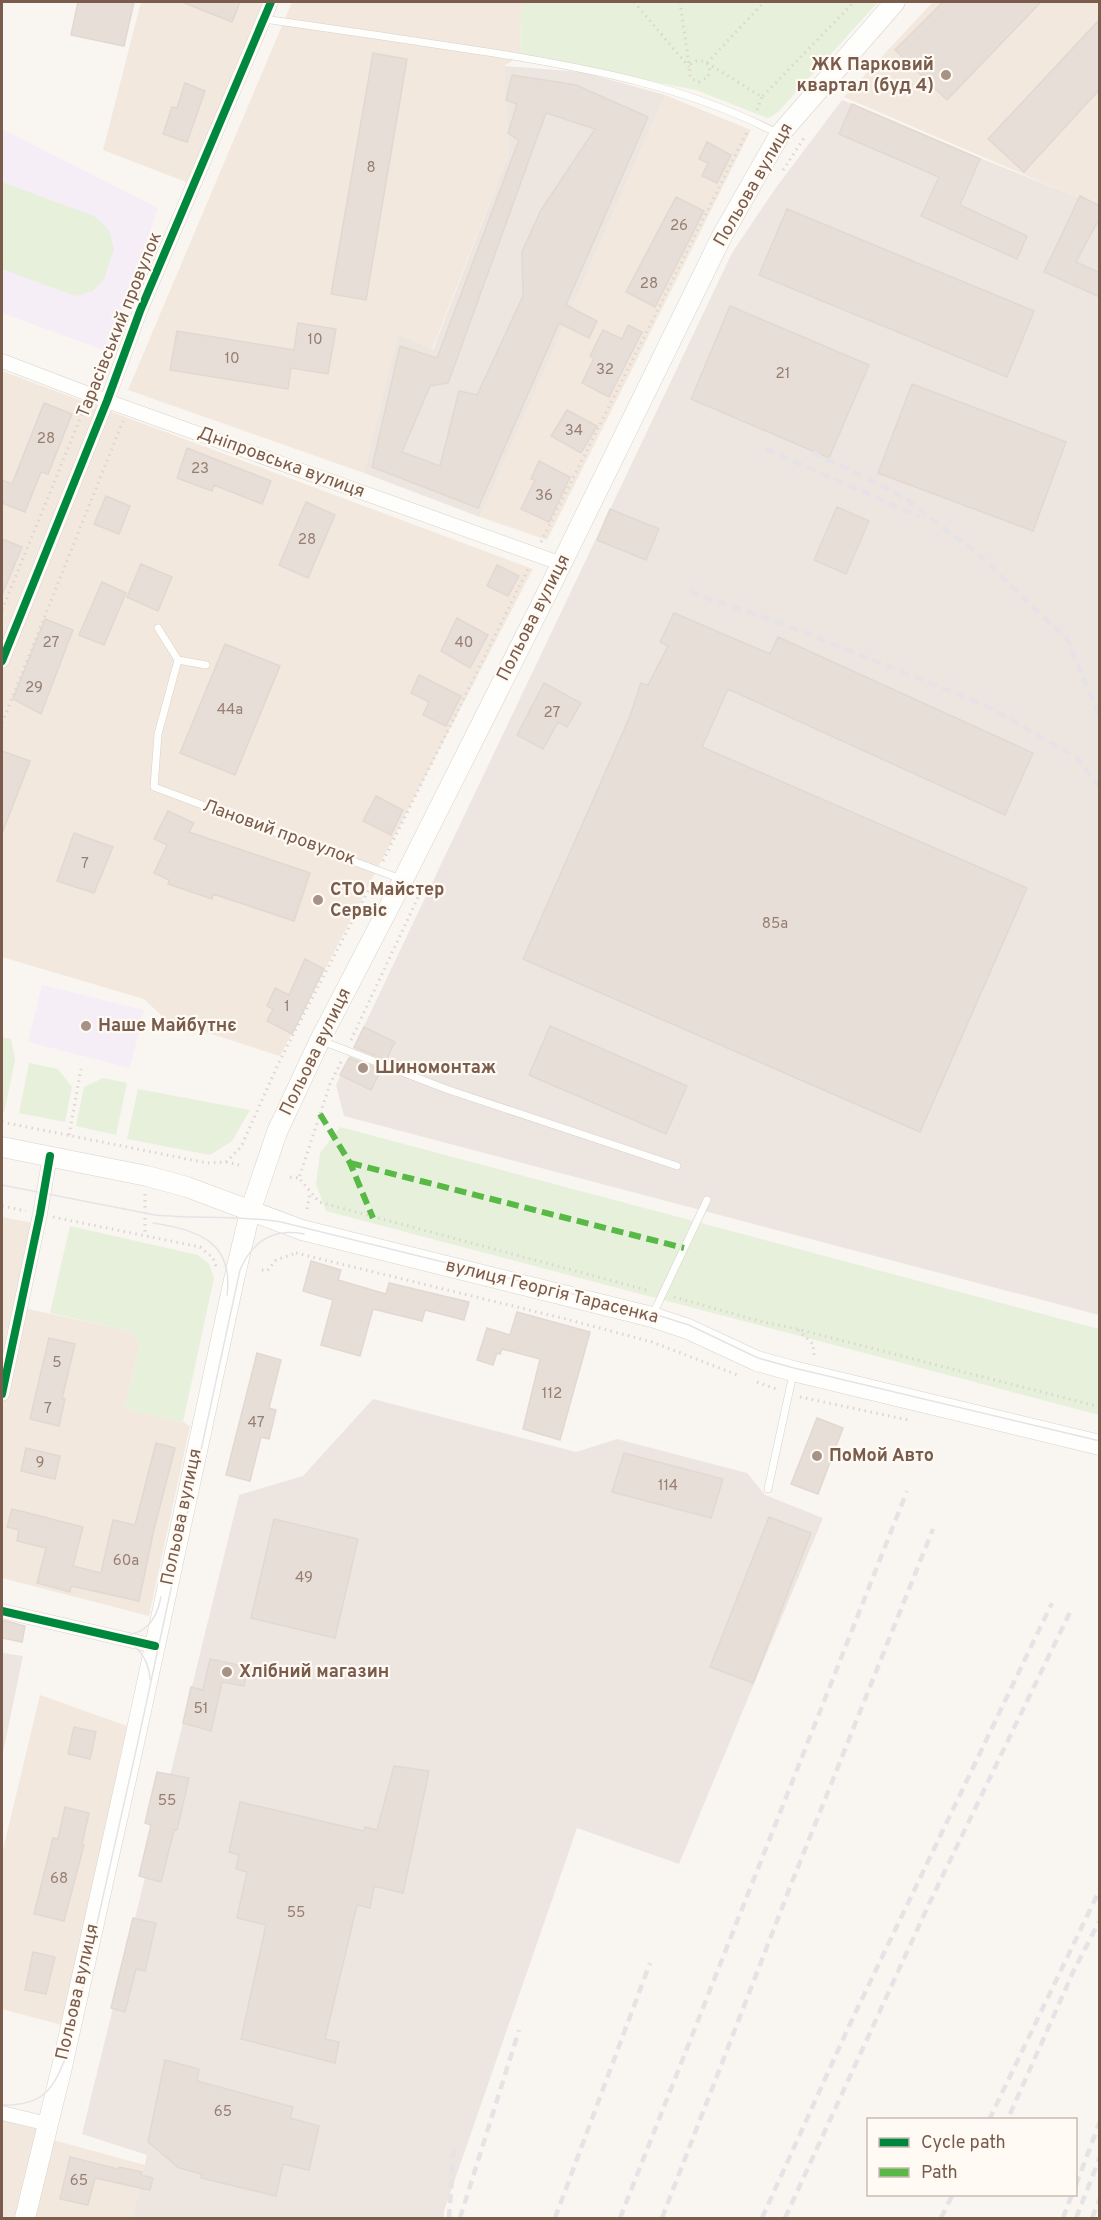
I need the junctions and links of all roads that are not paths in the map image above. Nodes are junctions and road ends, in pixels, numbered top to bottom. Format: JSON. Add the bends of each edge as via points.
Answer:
{"nodes":[{"id":1,"x":271,"y":2,"type":"edge"},
{"id":2,"x":895,"y":2,"type":"edge"},
{"id":3,"x":264,"y":19,"type":"junction"},
{"id":4,"x":780,"y":134,"type":"junction"},
{"id":5,"x":2,"y":361,"type":"edge"},
{"id":6,"x":107,"y":400,"type":"junction"},
{"id":7,"x":562,"y":564,"type":"junction"},
{"id":8,"x":158,"y":628,"type":"dead end"},
{"id":9,"x":178,"y":660,"type":"junction"},
{"id":10,"x":2,"y":661,"type":"edge"},
{"id":11,"x":206,"y":665,"type":"dead end"},
{"id":12,"x":403,"y":880,"type":"junction"},
{"id":13,"x":320,"y":1040,"type":"junction"},
{"id":14,"x":2,"y":1147,"type":"edge"},
{"id":15,"x":50,"y":1156,"type":"junction"},
{"id":16,"x":676,"y":1166,"type":"dead end"},
{"id":17,"x":707,"y":1200,"type":"dead end"},
{"id":18,"x":250,"y":1212,"type":"junction"},
{"id":19,"x":652,"y":1317,"type":"junction"},
{"id":20,"x":793,"y":1371,"type":"junction"},
{"id":21,"x":2,"y":1394,"type":"edge"},
{"id":22,"x":1100,"y":1445,"type":"edge"},
{"id":23,"x":768,"y":1489,"type":"dead end"},
{"id":24,"x":2,"y":1611,"type":"edge"},
{"id":25,"x":155,"y":1646,"type":"junction"},
{"id":26,"x":2,"y":2113,"type":"edge"},
{"id":27,"x":48,"y":2124,"type":"junction"},
{"id":28,"x":25,"y":2218,"type":"edge"}],
"edges":[{"from":1,"to":3,"type":"street","name":"Тарасівський провулок"},
{"from":2,"to":4,"type":"main road","name":"Польова вулиця"},
{"from":3,"to":4,"type":"lane","via":[[587,69],[666,88]]},
{"from":3,"to":6,"type":"street","name":"Тарасівський провулок","via":[[140,311]]},
{"from":4,"to":7,"type":"main road","name":"Польова вулиця","via":[[722,236]]},
{"from":5,"to":6,"type":"street","name":"Дніпровська вулиця"},
{"from":6,"to":7,"type":"street","name":"Дніпровська вулиця"},
{"from":6,"to":10,"type":"street","name":"Тарасівський провулок"},
{"from":7,"to":12,"type":"main road","name":"Польова вулиця"},
{"from":8,"to":9,"type":"lane"},
{"from":9,"to":11,"type":"lane"},
{"from":9,"to":12,"type":"lane","name":"Лановий провулок","via":[[158,734],[154,787]]},
{"from":12,"to":13,"type":"main road","name":"Польова вулиця"},
{"from":13,"to":16,"type":"lane","via":[[446,1089]]},
{"from":13,"to":18,"type":"main road","name":"Польова вулиця","via":[[277,1132]]},
{"from":14,"to":15,"type":"main road","name":"вулиця Георгія Тарасенка"},
{"from":15,"to":18,"type":"main road","name":"вулиця Георгія Тарасенка","via":[[187,1186]]},
{"from":15,"to":21,"type":"street"},
{"from":17,"to":19,"type":"lane"},
{"from":18,"to":19,"type":"main road","name":"вулиця Георгія Тарасенка","via":[[302,1230]]},
{"from":18,"to":25,"type":"main road","name":"Польова вулиця"},
{"from":19,"to":20,"type":"main road","name":"вулиця Георгія Тарасенка","via":[[757,1361]]},
{"from":20,"to":22,"type":"main road","name":"вулиця Георгія Тарасенка"},
{"from":20,"to":23,"type":"lane"},
{"from":24,"to":25,"type":"street"},
{"from":25,"to":27,"type":"main road","name":"Польова вулиця"},
{"from":26,"to":27,"type":"street"},
{"from":27,"to":28,"type":"main road","name":"Польова вулиця"}]}
